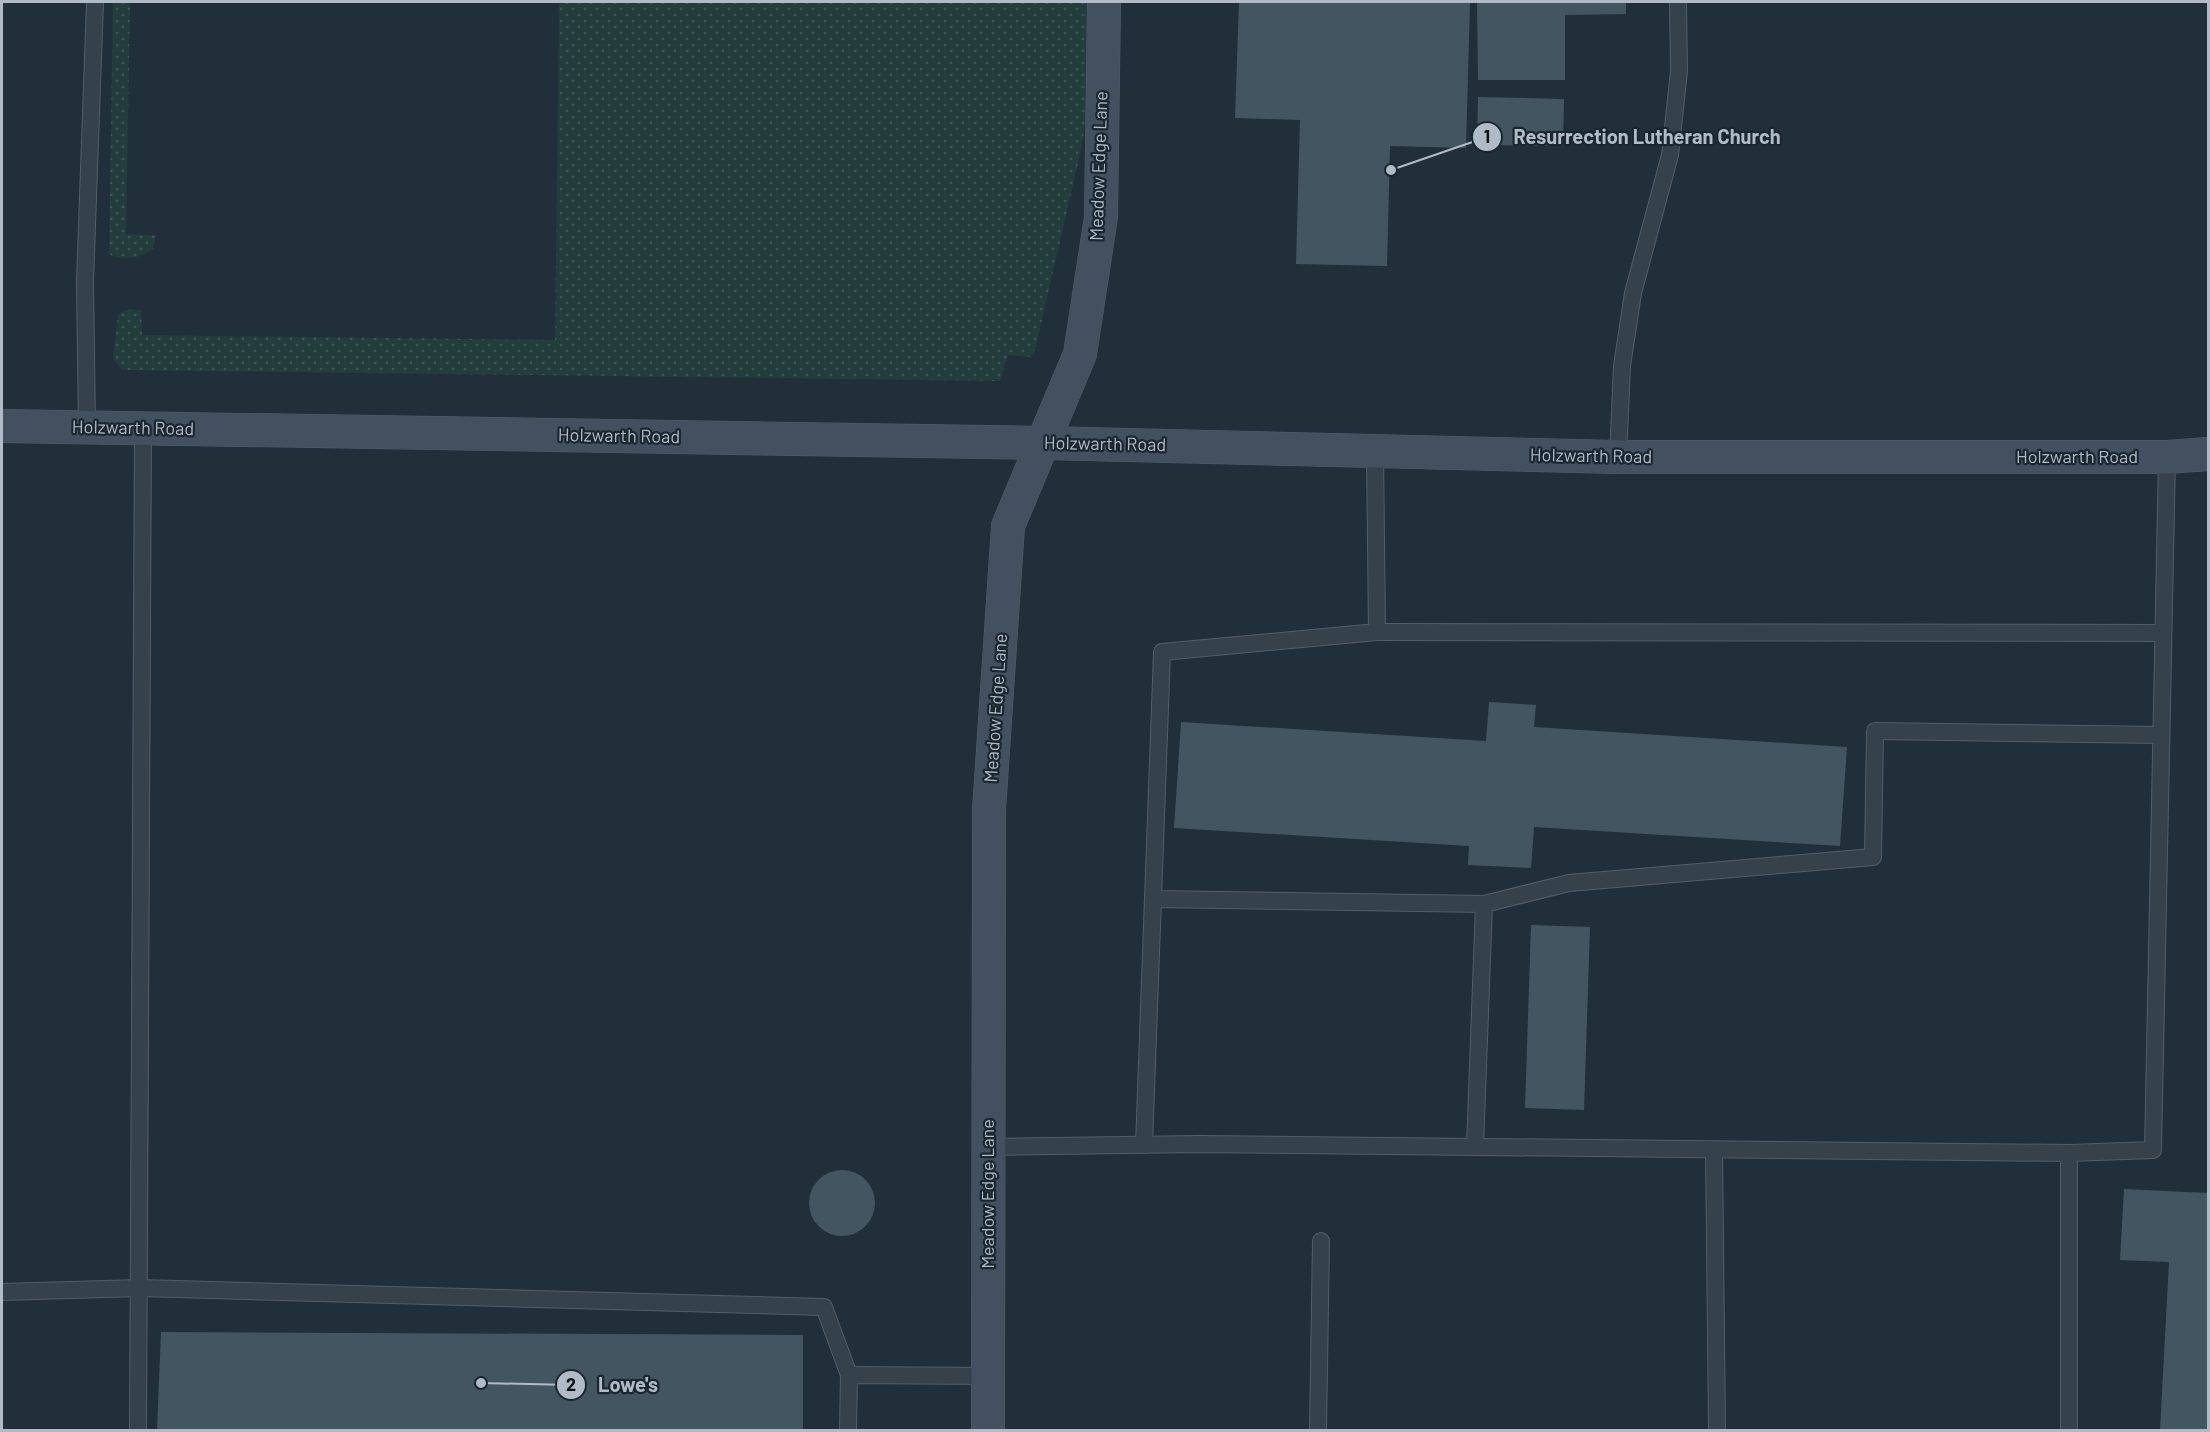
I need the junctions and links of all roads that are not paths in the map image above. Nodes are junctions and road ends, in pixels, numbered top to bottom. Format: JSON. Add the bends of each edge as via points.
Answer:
{"nodes":[{"id":1,"x":95,"y":2,"type":"edge"},
{"id":2,"x":1104,"y":2,"type":"edge"},
{"id":3,"x":1678,"y":2,"type":"edge"},
{"id":4,"x":2,"y":426,"type":"edge"},
{"id":5,"x":87,"y":428,"type":"junction"},
{"id":6,"x":143,"y":428,"type":"junction"},
{"id":7,"x":1044,"y":443,"type":"junction"},
{"id":8,"x":1375,"y":451,"type":"junction"},
{"id":9,"x":2208,"y":454,"type":"edge"},
{"id":10,"x":1618,"y":457,"type":"junction"},
{"id":11,"x":2167,"y":457,"type":"junction"},
{"id":12,"x":1377,"y":632,"type":"junction"},
{"id":13,"x":2163,"y":633,"type":"junction"},
{"id":14,"x":2161,"y":735,"type":"junction"},
{"id":15,"x":1153,"y":899,"type":"junction"},
{"id":16,"x":1484,"y":904,"type":"junction"},
{"id":17,"x":1144,"y":1145,"type":"junction"},
{"id":18,"x":988,"y":1147,"type":"junction"},
{"id":19,"x":1474,"y":1147,"type":"junction"},
{"id":20,"x":1714,"y":1150,"type":"junction"},
{"id":21,"x":2069,"y":1153,"type":"junction"},
{"id":22,"x":1321,"y":1241,"type":"dead end"},
{"id":23,"x":140,"y":1288,"type":"junction"},
{"id":24,"x":2,"y":1292,"type":"edge"},
{"id":25,"x":849,"y":1376,"type":"junction"},
{"id":26,"x":988,"y":1376,"type":"junction"},
{"id":27,"x":138,"y":1431,"type":"edge"},
{"id":28,"x":848,"y":1431,"type":"edge"},
{"id":29,"x":988,"y":1431,"type":"edge"},
{"id":30,"x":1318,"y":1431,"type":"edge"},
{"id":31,"x":1717,"y":1431,"type":"edge"},
{"id":32,"x":2069,"y":1431,"type":"edge"}],
"edges":[{"from":1,"to":5,"type":"lane","via":[[85,281]]},
{"from":2,"to":7,"type":"main road","name":"Meadow Edge Lane","via":[[1101,217],[1080,354]]},
{"from":3,"to":10,"type":"lane","via":[[1679,71],[1671,155],[1633,293],[1622,366]]},
{"from":4,"to":5,"type":"main road","name":"Holzwarth Road"},
{"from":5,"to":6,"type":"main road","name":"Holzwarth Road"},
{"from":6,"to":7,"type":"main road","name":"Holzwarth Road"},
{"from":6,"to":23,"type":"lane"},
{"from":7,"to":8,"type":"main road","name":"Holzwarth Road"},
{"from":7,"to":18,"type":"main road","name":"Meadow Edge Lane","via":[[1008,526],[989,810]]},
{"from":8,"to":10,"type":"main road","name":"Holzwarth Road"},
{"from":8,"to":12,"type":"lane"},
{"from":9,"to":11,"type":"main road","name":"Holzwarth Road"},
{"from":10,"to":11,"type":"main road","name":"Holzwarth Road"},
{"from":11,"to":13,"type":"lane"},
{"from":12,"to":13,"type":"lane"},
{"from":12,"to":15,"type":"lane","via":[[1162,652]]},
{"from":13,"to":14,"type":"lane"},
{"from":14,"to":16,"type":"lane","via":[[1875,731],[1873,857],[1569,883]]},
{"from":14,"to":21,"type":"lane","via":[[2153,1150]]},
{"from":15,"to":16,"type":"lane"},
{"from":15,"to":17,"type":"lane"},
{"from":16,"to":19,"type":"lane"},
{"from":17,"to":18,"type":"lane"},
{"from":17,"to":19,"type":"lane"},
{"from":18,"to":26,"type":"main road","name":"Meadow Edge Lane"},
{"from":19,"to":20,"type":"lane"},
{"from":20,"to":21,"type":"lane"},
{"from":20,"to":31,"type":"lane"},
{"from":21,"to":32,"type":"lane"},
{"from":22,"to":30,"type":"lane"},
{"from":23,"to":24,"type":"lane"},
{"from":23,"to":25,"type":"lane","via":[[825,1308]]},
{"from":23,"to":27,"type":"lane"},
{"from":25,"to":26,"type":"lane"},
{"from":25,"to":28,"type":"lane"},
{"from":26,"to":29,"type":"main road","name":"Meadow Edge Lane"}]}
